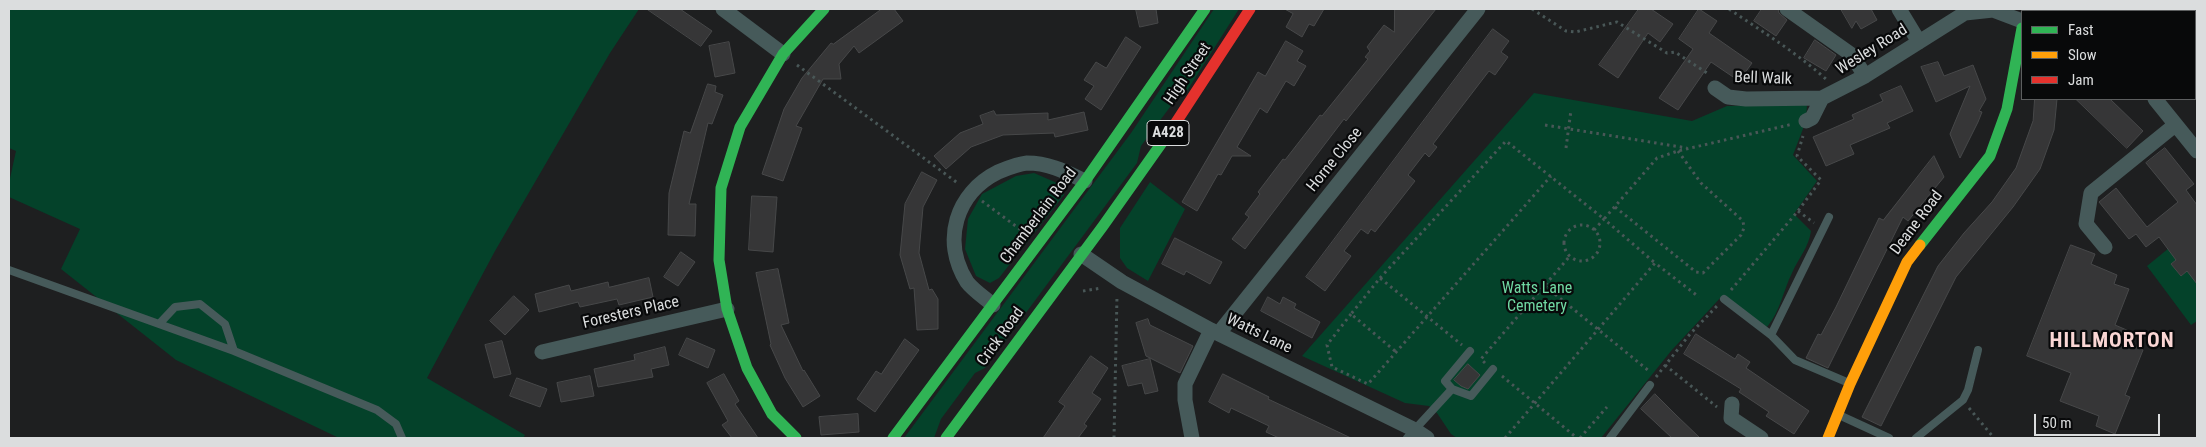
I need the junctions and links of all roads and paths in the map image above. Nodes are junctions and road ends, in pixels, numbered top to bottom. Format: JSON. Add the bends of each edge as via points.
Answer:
{"nodes":[{"id":1,"x":722,"y":9,"type":"edge"},
{"id":2,"x":824,"y":9,"type":"edge"},
{"id":3,"x":1205,"y":9,"type":"edge"},
{"id":4,"x":1250,"y":9,"type":"edge"},
{"id":5,"x":1478,"y":9,"type":"edge"},
{"id":6,"x":1532,"y":9,"type":"edge"},
{"id":7,"x":1729,"y":9,"type":"edge"},
{"id":8,"x":1787,"y":9,"type":"edge"},
{"id":9,"x":1899,"y":9,"type":"edge"},
{"id":10,"x":2015,"y":16,"type":"edge"},
{"id":11,"x":2021,"y":34,"type":"edge"},
{"id":12,"x":1919,"y":42,"type":"junction"},
{"id":13,"x":783,"y":54,"type":"junction"},
{"id":14,"x":1865,"y":76,"type":"junction"},
{"id":15,"x":1715,"y":88,"type":"joint"},
{"id":16,"x":1838,"y":91,"type":"junction"},
{"id":17,"x":1822,"y":98,"type":"junction"},
{"id":18,"x":2156,"y":100,"type":"edge"},
{"id":19,"x":1572,"y":110,"type":"dead end"},
{"id":20,"x":1809,"y":120,"type":"junction"},
{"id":21,"x":2175,"y":124,"type":"junction"},
{"id":22,"x":1545,"y":126,"type":"dead end"},
{"id":23,"x":1569,"y":129,"type":"junction"},
{"id":24,"x":1566,"y":148,"type":"dead end"},
{"id":25,"x":1690,"y":148,"type":"junction"},
{"id":26,"x":1678,"y":151,"type":"junction"},
{"id":27,"x":2197,"y":151,"type":"edge"},
{"id":28,"x":1551,"y":176,"type":"junction"},
{"id":29,"x":1085,"y":181,"type":"junction"},
{"id":30,"x":971,"y":193,"type":"junction"},
{"id":31,"x":1615,"y":207,"type":"junction"},
{"id":32,"x":1798,"y":212,"type":"junction"},
{"id":33,"x":1829,"y":217,"type":"dead end"},
{"id":34,"x":1604,"y":219,"type":"junction"},
{"id":35,"x":1822,"y":228,"type":"junction"},
{"id":36,"x":1594,"y":230,"type":"junction"},
{"id":37,"x":1039,"y":244,"type":"junction"},
{"id":38,"x":2105,"y":247,"type":"dead end"},
{"id":39,"x":1081,"y":254,"type":"junction"},
{"id":40,"x":1570,"y":256,"type":"junction"},
{"id":41,"x":1655,"y":262,"type":"junction"},
{"id":42,"x":9,"y":270,"type":"edge"},
{"id":43,"x":1380,"y":278,"type":"junction"},
{"id":44,"x":1545,"y":286,"type":"junction"},
{"id":45,"x":1119,"y":287,"type":"junction"},
{"id":46,"x":1082,"y":291,"type":"dead end"},
{"id":47,"x":1699,"y":297,"type":"dead end"},
{"id":48,"x":1724,"y":299,"type":"junction"},
{"id":49,"x":993,"y":305,"type":"junction"},
{"id":50,"x":727,"y":309,"type":"junction"},
{"id":51,"x":1351,"y":314,"type":"junction"},
{"id":52,"x":1428,"y":317,"type":"junction"},
{"id":53,"x":160,"y":323,"type":"junction"},
{"id":54,"x":1598,"y":329,"type":"junction"},
{"id":55,"x":1215,"y":331,"type":"junction"},
{"id":56,"x":1771,"y":335,"type":"junction"},
{"id":57,"x":1978,"y":350,"type":"dead end"},
{"id":58,"x":234,"y":351,"type":"junction"},
{"id":59,"x":1395,"y":351,"type":"junction"},
{"id":60,"x":1470,"y":351,"type":"junction"},
{"id":61,"x":542,"y":352,"type":"dead end"},
{"id":62,"x":1481,"y":359,"type":"junction"},
{"id":63,"x":1665,"y":365,"type":"junction"},
{"id":64,"x":1493,"y":370,"type":"junction"},
{"id":65,"x":1649,"y":371,"type":"dead end"},
{"id":66,"x":1850,"y":384,"type":"junction"},
{"id":67,"x":1650,"y":385,"type":"joint"},
{"id":68,"x":1452,"y":389,"type":"junction"},
{"id":69,"x":1963,"y":400,"type":"junction"},
{"id":70,"x":1535,"y":403,"type":"junction"},
{"id":71,"x":1607,"y":407,"type":"dead end"},
{"id":72,"x":1838,"y":414,"type":"junction"},
{"id":73,"x":1727,"y":416,"type":"joint"},
{"id":74,"x":1416,"y":436,"type":"edge"},
{"id":75,"x":402,"y":438,"type":"edge"},
{"id":76,"x":796,"y":438,"type":"edge"},
{"id":77,"x":893,"y":438,"type":"edge"},
{"id":78,"x":946,"y":438,"type":"edge"},
{"id":79,"x":1114,"y":438,"type":"edge"},
{"id":80,"x":1192,"y":438,"type":"edge"},
{"id":81,"x":1506,"y":438,"type":"edge"},
{"id":82,"x":1579,"y":438,"type":"edge"},
{"id":83,"x":1610,"y":438,"type":"edge"},
{"id":84,"x":1761,"y":438,"type":"edge"},
{"id":85,"x":1828,"y":438,"type":"edge"},
{"id":86,"x":1889,"y":438,"type":"edge"},
{"id":87,"x":1916,"y":438,"type":"edge"},
{"id":88,"x":1994,"y":438,"type":"edge"}],
"edges":[{"from":1,"to":13,"type":"street"},
{"from":2,"to":13,"type":"main road"},
{"from":3,"to":29,"type":"main road","name":"Chamberlain Road"},
{"from":4,"to":39,"type":"main road","name":"High Street","number":"A428","via":[[1196,92]]},
{"from":5,"to":55,"type":"street","name":"Horne Close"},
{"from":6,"to":15,"type":"path","name":"Bell Walk","via":[[1566,31],[1575,32],[1617,22],[1667,54],[1675,52],[1718,80]]},
{"from":7,"to":16,"type":"path","via":[[1774,37]]},
{"from":8,"to":14,"type":"street","via":[[1852,55]]},
{"from":9,"to":12,"type":"street"},
{"from":10,"to":12,"type":"street","name":"Wesley Road","via":[[1993,10],[1965,12]]},
{"from":11,"to":66,"type":"main road","name":"Deane Road","via":[[2006,117],[1999,138],[1990,156],[1907,262]]},
{"from":12,"to":14,"type":"street","name":"Wesley Road"},
{"from":13,"to":30,"type":"path"},
{"from":13,"to":50,"type":"main road","via":[[740,127],[721,188],[718,260]]},
{"from":14,"to":16,"type":"street","name":"Wesley Road"},
{"from":15,"to":17,"type":"street","name":"Bell Walk","via":[[1728,97],[1746,99]]},
{"from":16,"to":17,"type":"street","name":"Wesley Road"},
{"from":17,"to":20,"type":"street"},
{"from":18,"to":21,"type":"street"},
{"from":19,"to":23,"type":"path"},
{"from":20,"to":25,"type":"path"},
{"from":20,"to":32,"type":"path","via":[[1797,156],[1821,180]]},
{"from":21,"to":27,"type":"street"},
{"from":21,"to":38,"type":"street","via":[[2091,193],[2086,224]]},
{"from":22,"to":23,"type":"path"},
{"from":23,"to":24,"type":"path"},
{"from":23,"to":25,"type":"path"},
{"from":25,"to":26,"type":"path"},
{"from":26,"to":31,"type":"path","via":[[1657,158]]},
{"from":26,"to":31,"type":"path","via":[[1701,183],[1743,221],[1741,235],[1703,273],[1696,272]]},
{"from":28,"to":34,"type":"path"},
{"from":28,"to":43,"type":"path","via":[[1506,141]]},
{"from":28,"to":52,"type":"path"},
{"from":29,"to":30,"type":"street","via":[[1052,166],[1028,163],[1015,165],[983,180]]},
{"from":29,"to":37,"type":"main road","name":"Chamberlain Road"},
{"from":30,"to":37,"type":"path"},
{"from":30,"to":49,"type":"street","via":[[961,206],[953,234],[958,260],[968,283]]},
{"from":31,"to":34,"type":"path"},
{"from":32,"to":35,"type":"path"},
{"from":32,"to":48,"type":"path"},
{"from":33,"to":35,"type":"lane"},
{"from":34,"to":36,"type":"path"},
{"from":34,"to":41,"type":"path"},
{"from":35,"to":56,"type":"lane"},
{"from":36,"to":40,"type":"path","via":[[1583,226],[1572,229],[1565,239]]},
{"from":36,"to":40,"type":"path","via":[[1600,246],[1595,256],[1585,261],[1574,260]]},
{"from":37,"to":49,"type":"main road","name":"Chamberlain Road"},
{"from":39,"to":45,"type":"street","name":"Watts Lane"},
{"from":39,"to":78,"type":"main road","name":"Crick Road","number":"A428"},
{"from":40,"to":44,"type":"path"},
{"from":41,"to":47,"type":"path"},
{"from":41,"to":54,"type":"path"},
{"from":42,"to":53,"type":"lane"},
{"from":43,"to":51,"type":"path"},
{"from":43,"to":52,"type":"path"},
{"from":44,"to":54,"type":"path"},
{"from":44,"to":62,"type":"path"},
{"from":45,"to":46,"type":"path"},
{"from":45,"to":55,"type":"street","name":"Watts Lane"},
{"from":45,"to":79,"type":"path"},
{"from":48,"to":56,"type":"lane"},
{"from":48,"to":63,"type":"path"},
{"from":49,"to":77,"type":"main road","name":"Chamberlain Road"},
{"from":50,"to":61,"type":"street","name":"Foresters Place"},
{"from":50,"to":76,"type":"main road","via":[[747,368],[772,414]]},
{"from":51,"to":59,"type":"path"},
{"from":51,"to":59,"type":"path","via":[[1327,345],[1332,367],[1368,384]]},
{"from":52,"to":59,"type":"path"},
{"from":52,"to":60,"type":"path"},
{"from":53,"to":58,"type":"lane"},
{"from":53,"to":58,"type":"lane","via":[[175,307],[200,304],[224,324]]},
{"from":54,"to":65,"type":"path"},
{"from":54,"to":70,"type":"path"},
{"from":55,"to":74,"type":"street","name":"Watts Lane"},
{"from":55,"to":80,"type":"street","name":"Horne Close","via":[[1185,384]]},
{"from":56,"to":66,"type":"lane","via":[[1795,360]]},
{"from":57,"to":69,"type":"lane"},
{"from":58,"to":75,"type":"lane","via":[[377,410],[396,424]]},
{"from":60,"to":62,"type":"path"},
{"from":60,"to":68,"type":"lane","via":[[1444,381]]},
{"from":62,"to":64,"type":"path"},
{"from":63,"to":67,"type":"path"},
{"from":63,"to":73,"type":"path"},
{"from":64,"to":68,"type":"lane","via":[[1470,396]]},
{"from":64,"to":70,"type":"path"},
{"from":66,"to":72,"type":"main road","name":"Deane Road"},
{"from":67,"to":83,"type":"lane"},
{"from":68,"to":74,"type":"lane"},
{"from":69,"to":87,"type":"lane"},
{"from":69,"to":88,"type":"path"},
{"from":70,"to":81,"type":"path"},
{"from":70,"to":82,"type":"path"},
{"from":71,"to":82,"type":"path"},
{"from":72,"to":85,"type":"main road","name":"Deane Road"},
{"from":72,"to":86,"type":"lane"},
{"from":73,"to":84,"type":"street"}]}
